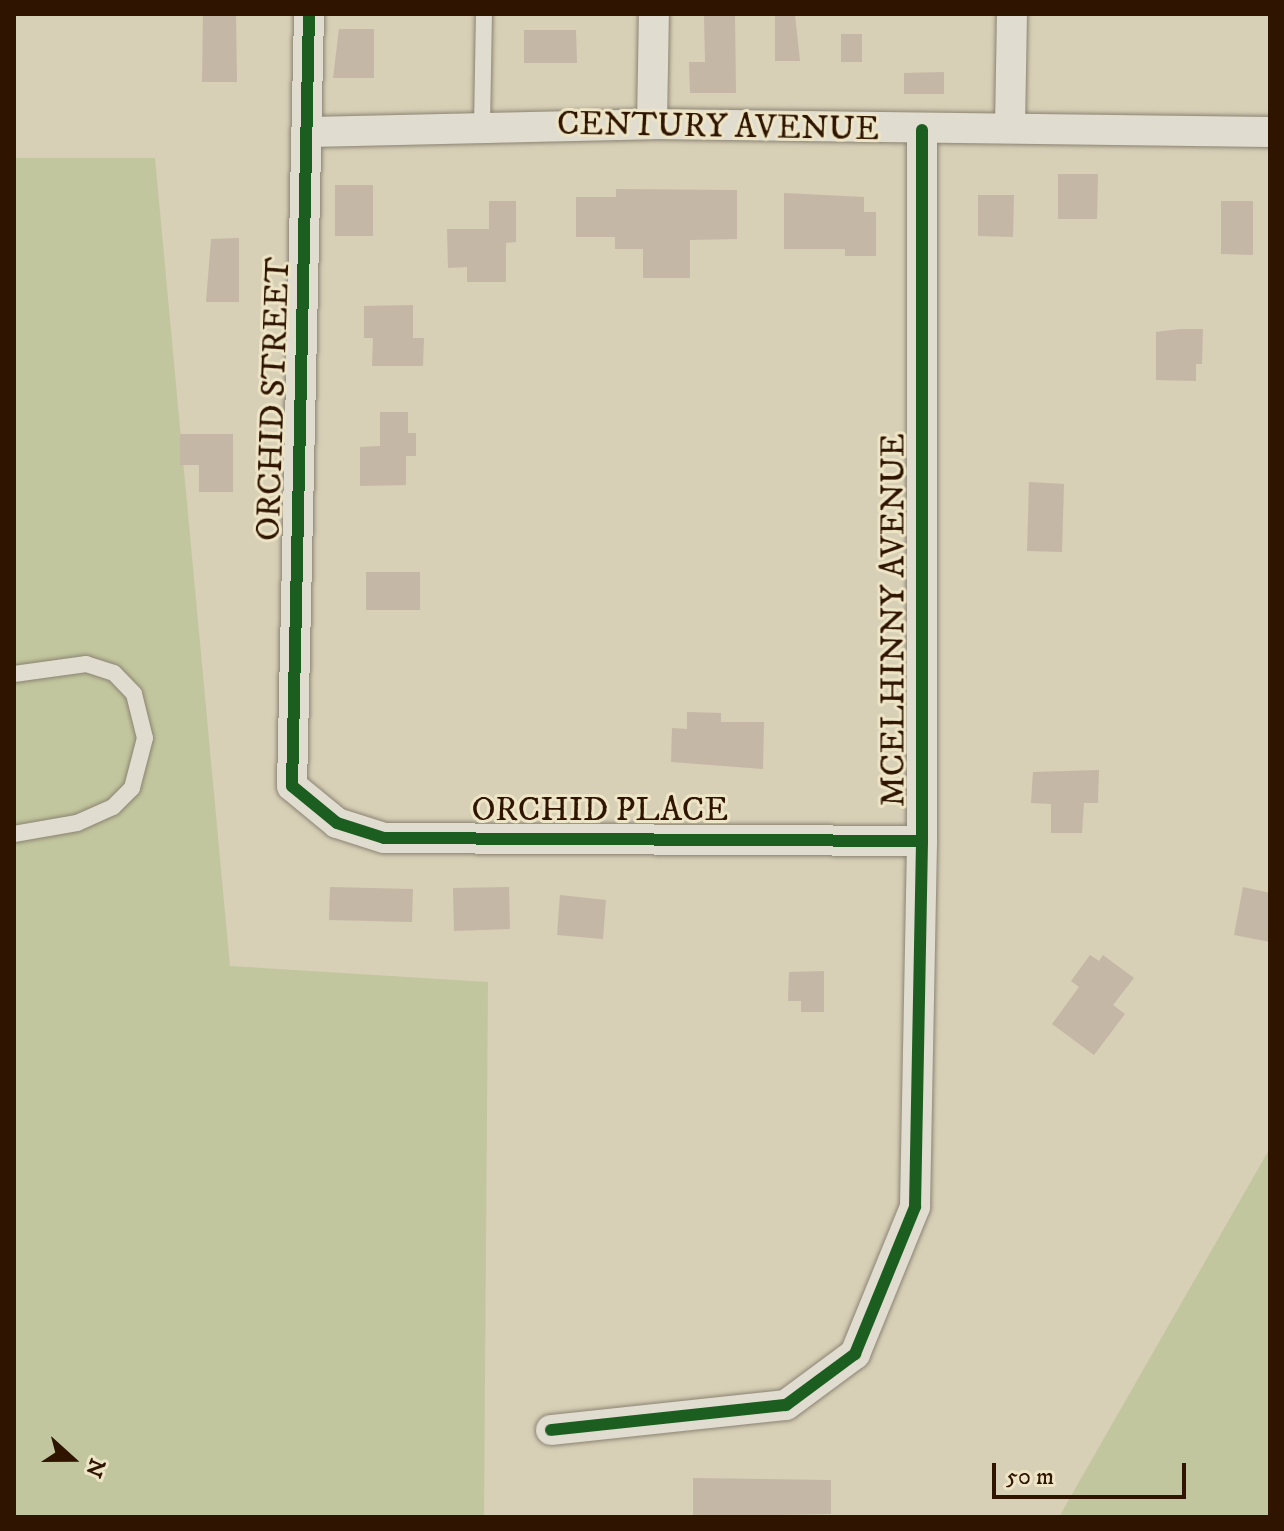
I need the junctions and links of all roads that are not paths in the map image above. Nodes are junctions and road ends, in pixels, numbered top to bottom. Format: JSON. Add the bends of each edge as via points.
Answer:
{"nodes":[{"id":1,"x":309,"y":14,"type":"edge"},
{"id":2,"x":484,"y":14,"type":"edge"},
{"id":3,"x":654,"y":14,"type":"edge"},
{"id":4,"x":1012,"y":14,"type":"edge"},
{"id":5,"x":652,"y":124,"type":"junction"},
{"id":6,"x":482,"y":126,"type":"junction"},
{"id":7,"x":1010,"y":127,"type":"junction"},
{"id":8,"x":922,"y":130,"type":"junction"},
{"id":9,"x":310,"y":132,"type":"junction"},
{"id":10,"x":1270,"y":132,"type":"edge"},
{"id":11,"x":14,"y":674,"type":"edge"},
{"id":12,"x":292,"y":786,"type":"joint"},
{"id":13,"x":14,"y":834,"type":"edge"},
{"id":14,"x":922,"y":841,"type":"junction"},
{"id":15,"x":551,"y":1430,"type":"dead end"}],
"edges":[{"from":1,"to":9,"type":"street","name":"ORCHID STREET"},
{"from":2,"to":6,"type":"lane"},
{"from":3,"to":5,"type":"street"},
{"from":4,"to":7,"type":"street"},
{"from":5,"to":6,"type":"street","name":"CENTURY AVENUE"},
{"from":5,"to":8,"type":"street","name":"CENTURY AVENUE"},
{"from":6,"to":9,"type":"street","name":"CENTURY AVENUE"},
{"from":7,"to":8,"type":"street","name":"CENTURY AVENUE"},
{"from":7,"to":10,"type":"street","name":"CENTURY AVENUE"},
{"from":8,"to":14,"type":"street","name":"MCELHINNY AVENUE"},
{"from":9,"to":12,"type":"street","name":"ORCHID STREET"},
{"from":11,"to":13,"type":"lane","via":[[86,664],[114,673],[134,694],[145,738],[132,788],[113,807],[77,823]]},
{"from":12,"to":14,"type":"street","name":"ORCHID PLACE","via":[[337,823],[384,838]]},
{"from":14,"to":15,"type":"street","name":"MCELHINNY AVENUE","via":[[915,1207],[855,1354],[786,1405]]}]}
